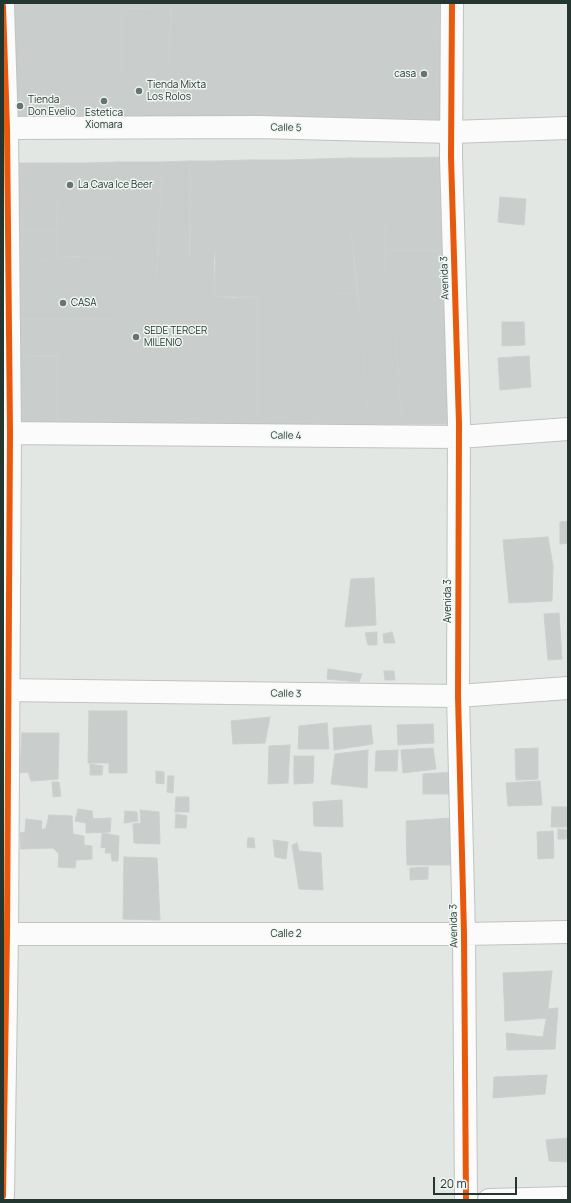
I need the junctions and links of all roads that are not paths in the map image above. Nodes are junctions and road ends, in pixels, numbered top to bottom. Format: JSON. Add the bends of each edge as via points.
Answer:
{"nodes":[{"id":1,"x":452,"y":3,"type":"edge"},
{"id":2,"x":3,"y":6,"type":"edge"},
{"id":3,"x":5,"y":128,"type":"edge"},
{"id":4,"x":568,"y":128,"type":"edge"},
{"id":5,"x":451,"y":132,"type":"junction"},
{"id":6,"x":568,"y":429,"type":"edge"},
{"id":7,"x":7,"y":433,"type":"edge"},
{"id":8,"x":459,"y":437,"type":"junction"},
{"id":9,"x":568,"y":688,"type":"edge"},
{"id":10,"x":6,"y":690,"type":"edge"},
{"id":11,"x":458,"y":696,"type":"junction"},
{"id":12,"x":568,"y":932,"type":"edge"},
{"id":13,"x":5,"y":934,"type":"edge"},
{"id":14,"x":464,"y":934,"type":"junction"},
{"id":15,"x":3,"y":1196,"type":"edge"},
{"id":16,"x":568,"y":1198,"type":"edge"},
{"id":17,"x":466,"y":1200,"type":"edge"},
{"id":18,"x":489,"y":1200,"type":"edge"}],
"edges":[{"from":1,"to":5,"type":"street","name":"Avenida 3"},
{"from":2,"to":3,"type":"street"},
{"from":3,"to":5,"type":"street","name":"Calle 5","via":[[259,127]]},
{"from":3,"to":7,"type":"street"},
{"from":4,"to":5,"type":"street","name":"Calle 5"},
{"from":5,"to":8,"type":"street","name":"Avenida 3"},
{"from":6,"to":8,"type":"street","name":"Calle 4"},
{"from":7,"to":8,"type":"street","name":"Calle 4"},
{"from":7,"to":10,"type":"street"},
{"from":8,"to":11,"type":"street","name":"Avenida 3"},
{"from":9,"to":11,"type":"street","name":"Calle 3"},
{"from":10,"to":11,"type":"street","name":"Calle 3"},
{"from":10,"to":13,"type":"street"},
{"from":11,"to":14,"type":"street","name":"Avenida 3"},
{"from":12,"to":14,"type":"street","name":"Calle 2"},
{"from":13,"to":14,"type":"street","name":"Calle 2"},
{"from":13,"to":15,"type":"street"},
{"from":14,"to":17,"type":"street","name":"Avenida 3"},
{"from":16,"to":18,"type":"street"}]}
